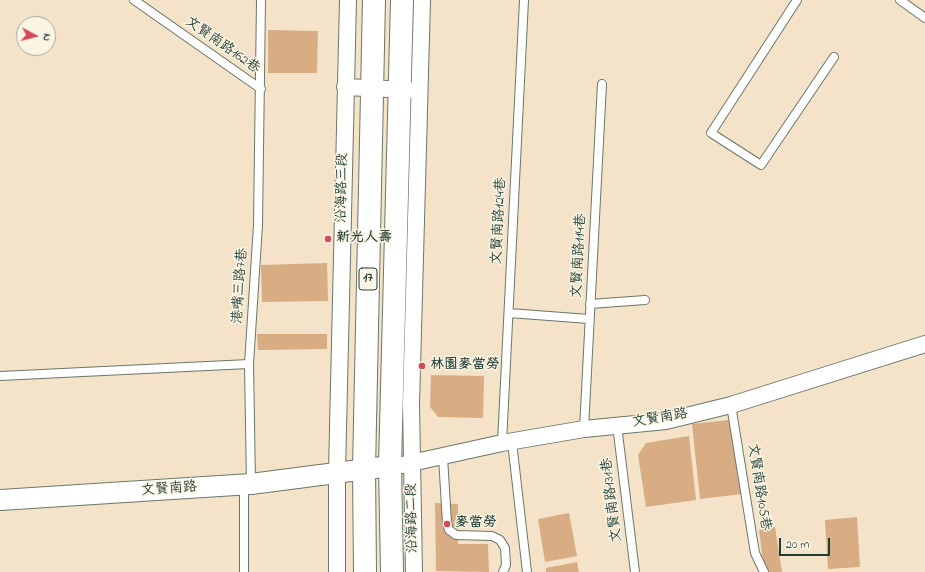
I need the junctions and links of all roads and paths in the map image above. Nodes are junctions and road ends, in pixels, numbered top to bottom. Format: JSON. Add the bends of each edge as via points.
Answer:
{"nodes":[{"id":1,"x":134,"y":0,"type":"edge"},
{"id":2,"x":261,"y":0,"type":"edge"},
{"id":3,"x":348,"y":0,"type":"edge"},
{"id":4,"x":374,"y":0,"type":"edge"},
{"id":5,"x":402,"y":0,"type":"edge"},
{"id":6,"x":422,"y":0,"type":"edge"},
{"id":7,"x":524,"y":0,"type":"edge"},
{"id":8,"x":797,"y":0,"type":"edge"},
{"id":9,"x":900,"y":0,"type":"edge"},
{"id":10,"x":925,"y":18,"type":"edge"},
{"id":11,"x":834,"y":57,"type":"dead end"},
{"id":12,"x":602,"y":84,"type":"dead end"},
{"id":13,"x":345,"y":87,"type":"junction"},
{"id":14,"x":261,"y":89,"type":"junction"},
{"id":15,"x":372,"y":89,"type":"junction"},
{"id":16,"x":409,"y":90,"type":"junction"},
{"id":17,"x":645,"y":300,"type":"dead end"},
{"id":18,"x":590,"y":304,"type":"junction"},
{"id":19,"x":509,"y":313,"type":"junction"},
{"id":20,"x":590,"y":319,"type":"junction"},
{"id":21,"x":925,"y":344,"type":"edge"},
{"id":22,"x":249,"y":364,"type":"junction"},
{"id":23,"x":0,"y":376,"type":"edge"},
{"id":24,"x":731,"y":405,"type":"junction"},
{"id":25,"x":617,"y":425,"type":"junction"},
{"id":26,"x":584,"y":428,"type":"junction"},
{"id":27,"x":507,"y":443,"type":"junction"},
{"id":28,"x":443,"y":457,"type":"junction"},
{"id":29,"x":413,"y":464,"type":"junction"},
{"id":30,"x":390,"y":466,"type":"junction"},
{"id":31,"x":364,"y":469,"type":"junction"},
{"id":32,"x":337,"y":472,"type":"junction"},
{"id":33,"x":247,"y":484,"type":"junction"},
{"id":34,"x":0,"y":500,"type":"edge"},
{"id":35,"x":244,"y":572,"type":"edge"},
{"id":36,"x":337,"y":572,"type":"edge"},
{"id":37,"x":365,"y":572,"type":"edge"},
{"id":38,"x":392,"y":572,"type":"edge"},
{"id":39,"x":414,"y":572,"type":"edge"},
{"id":40,"x":503,"y":572,"type":"edge"},
{"id":41,"x":527,"y":572,"type":"edge"},
{"id":42,"x":635,"y":572,"type":"edge"},
{"id":43,"x":764,"y":572,"type":"edge"}],
"edges":[{"from":1,"to":14,"type":"lane","name":"文賢南路162巷"},
{"from":2,"to":14,"type":"lane","name":"文賢南路162巷"},
{"from":3,"to":13,"type":"street","name":"沿海路三段"},
{"from":4,"to":15,"type":"main road","name":"沿海路三段","number":"17"},
{"from":5,"to":16,"type":"main road","number":"17"},
{"from":6,"to":16,"type":"street"},
{"from":7,"to":19,"type":"lane","name":"文賢南路124巷"},
{"from":8,"to":11,"type":"lane","via":[[711,133],[761,165]]},
{"from":9,"to":10,"type":"lane"},
{"from":12,"to":18,"type":"lane","name":"文賢南路114巷"},
{"from":13,"to":15,"type":"street"},
{"from":13,"to":32,"type":"street","name":"沿海路三段"},
{"from":14,"to":22,"type":"lane","name":"港嘴三路7巷","via":[[258,225]]},
{"from":15,"to":16,"type":"street"},
{"from":15,"to":31,"type":"main road","name":"沿海路三段","number":"17"},
{"from":16,"to":29,"type":"street"},
{"from":16,"to":30,"type":"main road","number":"17"},
{"from":17,"to":18,"type":"lane"},
{"from":18,"to":20,"type":"lane","name":"文賢南路114巷"},
{"from":19,"to":20,"type":"lane"},
{"from":19,"to":27,"type":"lane","name":"文賢南路124巷"},
{"from":20,"to":26,"type":"lane","name":"文賢南路114巷"},
{"from":21,"to":24,"type":"street","name":"文賢南路"},
{"from":22,"to":23,"type":"lane"},
{"from":22,"to":33,"type":"lane","name":"港嘴三路7巷"},
{"from":24,"to":25,"type":"street","name":"文賢南路","via":[[666,421]]},
{"from":24,"to":43,"type":"lane","name":"文賢南路105巷","via":[[755,553]]},
{"from":25,"to":26,"type":"street","name":"文賢南路"},
{"from":25,"to":42,"type":"lane","name":"文賢南路131巷"},
{"from":26,"to":27,"type":"street","name":"文賢南路"},
{"from":27,"to":28,"type":"street","name":"文賢南路"},
{"from":27,"to":41,"type":"lane","name":"文賢南路124巷"},
{"from":28,"to":29,"type":"street","name":"文賢南路"},
{"from":28,"to":40,"type":"lane","via":[[449,530],[456,535],[492,536],[500,540],[505,548],[506,565]]},
{"from":29,"to":30,"type":"street","name":"文賢南路"},
{"from":29,"to":39,"type":"street","name":"沿海路二段"},
{"from":30,"to":31,"type":"street","name":"文賢南路"},
{"from":30,"to":38,"type":"main road","name":"沿海路二段","number":"17"},
{"from":31,"to":32,"type":"street","name":"文賢南路"},
{"from":31,"to":37,"type":"main road","number":"17"},
{"from":32,"to":33,"type":"street","name":"文賢南路"},
{"from":32,"to":36,"type":"street"},
{"from":33,"to":34,"type":"street","name":"文賢南路"},
{"from":33,"to":35,"type":"lane"}]}
